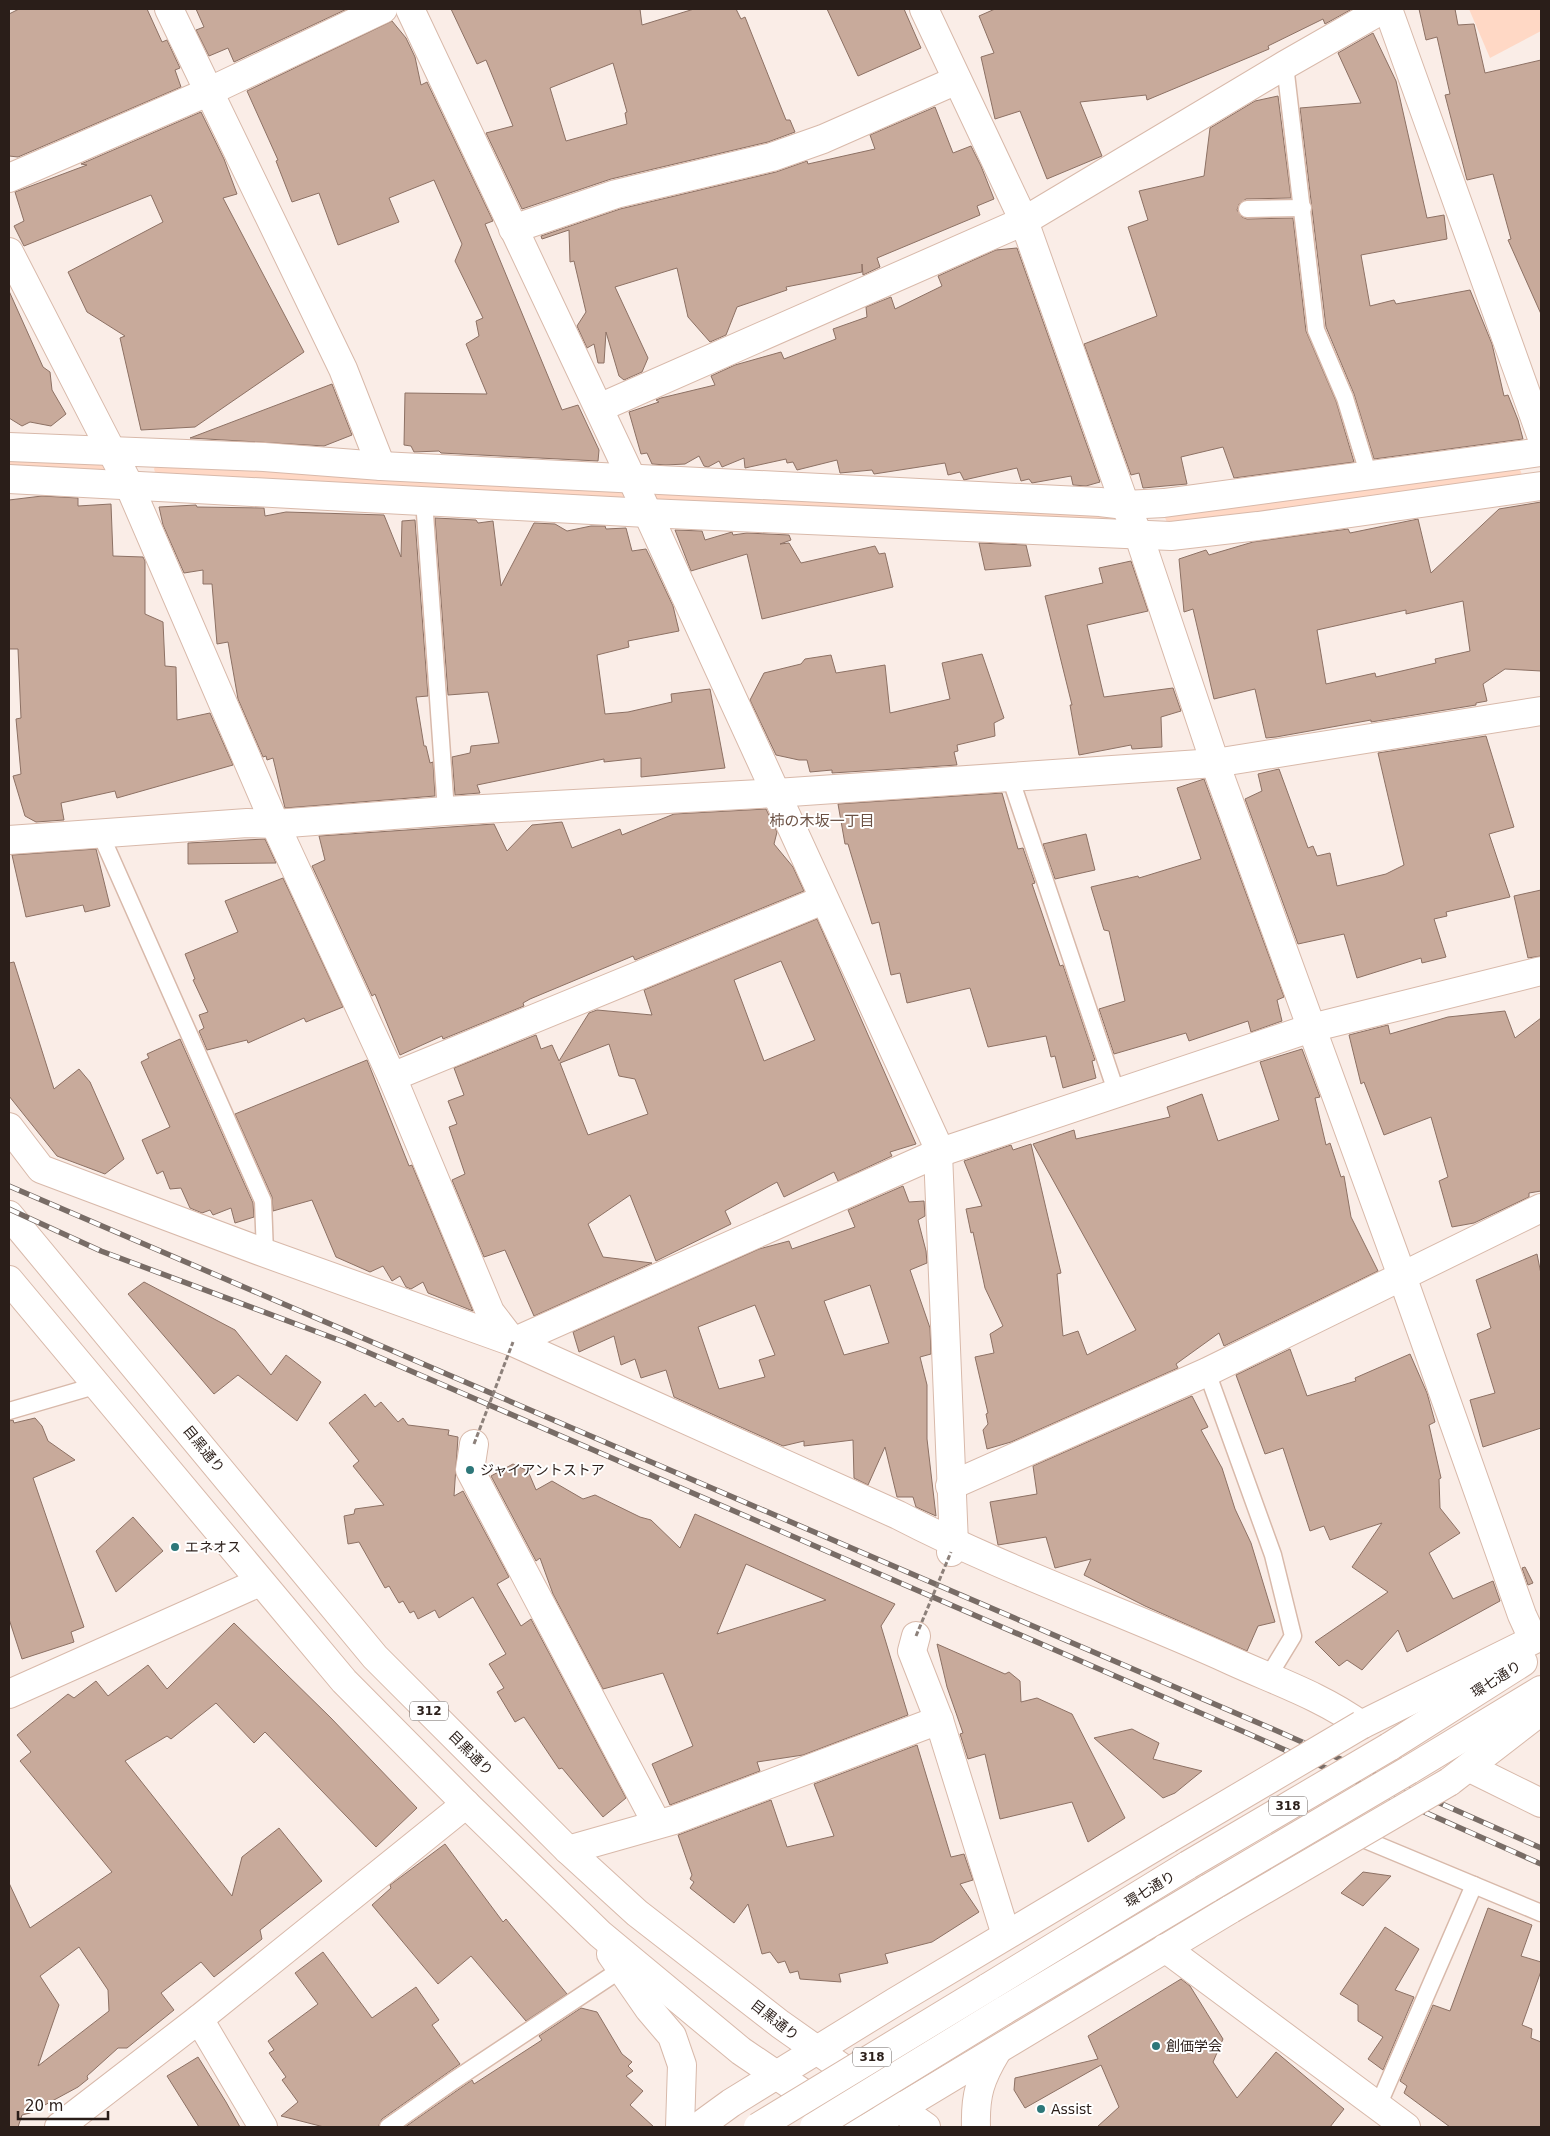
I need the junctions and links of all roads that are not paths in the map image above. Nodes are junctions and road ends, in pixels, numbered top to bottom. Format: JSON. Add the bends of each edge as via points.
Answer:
{"nodes":[{"id":1,"x":169,"y":9,"type":"edge"},
{"id":2,"x":383,"y":9,"type":"edge"},
{"id":3,"x":410,"y":9,"type":"edge"},
{"id":4,"x":924,"y":9,"type":"edge"},
{"id":5,"x":1383,"y":9,"type":"edge"},
{"id":6,"x":1388,"y":9,"type":"edge"},
{"id":7,"x":1351,"y":16,"type":"edge"},
{"id":8,"x":1285,"y":65,"type":"junction"},
{"id":9,"x":957,"y":80,"type":"junction"},
{"id":10,"x":208,"y":92,"type":"junction"},
{"id":11,"x":9,"y":178,"type":"edge"},
{"id":12,"x":1303,"y":208,"type":"junction"},
{"id":13,"x":1247,"y":209,"type":"dead end"},
{"id":14,"x":1024,"y":221,"type":"junction"},
{"id":15,"x":513,"y":229,"type":"junction"},
{"id":16,"x":9,"y":252,"type":"edge"},
{"id":17,"x":599,"y":408,"type":"junction"},
{"id":18,"x":1541,"y":435,"type":"edge"},
{"id":19,"x":9,"y":447,"type":"edge"},
{"id":20,"x":111,"y":452,"type":"junction"},
{"id":21,"x":1541,"y":452,"type":"edge"},
{"id":22,"x":382,"y":466,"type":"junction"},
{"id":23,"x":1369,"y":476,"type":"junction"},
{"id":24,"x":632,"y":477,"type":"junction"},
{"id":25,"x":9,"y":480,"type":"edge"},
{"id":26,"x":129,"y":485,"type":"junction"},
{"id":27,"x":1541,"y":486,"type":"edge"},
{"id":28,"x":424,"y":500,"type":"junction"},
{"id":29,"x":1125,"y":505,"type":"junction"},
{"id":30,"x":647,"y":513,"type":"junction"},
{"id":31,"x":1139,"y":536,"type":"junction"},
{"id":32,"x":1541,"y":711,"type":"edge"},
{"id":33,"x":1215,"y":762,"type":"junction"},
{"id":34,"x":1010,"y":777,"type":"junction"},
{"id":35,"x":776,"y":793,"type":"junction"},
{"id":36,"x":446,"y":811,"type":"junction"},
{"id":37,"x":275,"y":824,"type":"junction"},
{"id":38,"x":100,"y":834,"type":"junction"},
{"id":39,"x":9,"y":840,"type":"edge"},
{"id":40,"x":823,"y":900,"type":"junction"},
{"id":41,"x":1541,"y":971,"type":"edge"},
{"id":42,"x":1311,"y":1028,"type":"junction"},
{"id":43,"x":392,"y":1077,"type":"junction"},
{"id":44,"x":1117,"y":1094,"type":"junction"},
{"id":45,"x":9,"y":1128,"type":"edge"},
{"id":46,"x":938,"y":1153,"type":"junction"},
{"id":47,"x":1541,"y":1208,"type":"edge"},
{"id":48,"x":9,"y":1215,"type":"edge"},
{"id":49,"x":265,"y":1253,"type":"junction"},
{"id":50,"x":1402,"y":1276,"type":"junction"},
{"id":51,"x":9,"y":1281,"type":"edge"},
{"id":52,"x":512,"y":1342,"type":"junction"},
{"id":53,"x":1207,"y":1372,"type":"junction"},
{"id":54,"x":98,"y":1385,"type":"junction"},
{"id":55,"x":9,"y":1411,"type":"edge"},
{"id":56,"x":474,"y":1444,"type":"road end"},
{"id":57,"x":950,"y":1486,"type":"junction"},
{"id":58,"x":953,"y":1548,"type":"junction"},
{"id":59,"x":260,"y":1582,"type":"junction"},
{"id":60,"x":916,"y":1636,"type":"road end"},
{"id":61,"x":1539,"y":1642,"type":"edge"},
{"id":62,"x":1268,"y":1677,"type":"junction"},
{"id":63,"x":1541,"y":1690,"type":"edge"},
{"id":64,"x":9,"y":1694,"type":"edge"},
{"id":65,"x":1541,"y":1711,"type":"edge"},
{"id":66,"x":940,"y":1720,"type":"junction"},
{"id":67,"x":1361,"y":1726,"type":"junction"},
{"id":68,"x":1460,"y":1775,"type":"junction"},
{"id":69,"x":1541,"y":1803,"type":"edge"},
{"id":70,"x":466,"y":1804,"type":"junction"},
{"id":71,"x":657,"y":1824,"type":"junction"},
{"id":72,"x":1356,"y":1836,"type":"junction"},
{"id":73,"x":568,"y":1850,"type":"junction"},
{"id":74,"x":1474,"y":1885,"type":"junction"},
{"id":75,"x":1541,"y":1913,"type":"edge"},
{"id":76,"x":600,"y":1934,"type":"junction"},
{"id":77,"x":1006,"y":1935,"type":"junction"},
{"id":78,"x":1165,"y":1948,"type":"junction"},
{"id":79,"x":620,"y":1970,"type":"junction"},
{"id":80,"x":199,"y":2019,"type":"junction"},
{"id":81,"x":816,"y":2051,"type":"junction"},
{"id":82,"x":997,"y":2051,"type":"junction"},
{"id":83,"x":775,"y":2076,"type":"junction"},
{"id":84,"x":1378,"y":2106,"type":"junction"},
{"id":85,"x":900,"y":2109,"type":"junction"},
{"id":86,"x":59,"y":2127,"type":"edge"},
{"id":87,"x":263,"y":2127,"type":"edge"},
{"id":88,"x":388,"y":2127,"type":"edge"},
{"id":89,"x":680,"y":2127,"type":"edge"},
{"id":90,"x":698,"y":2127,"type":"edge"},
{"id":91,"x":758,"y":2127,"type":"edge"},
{"id":92,"x":814,"y":2127,"type":"edge"},
{"id":93,"x":853,"y":2127,"type":"edge"},
{"id":94,"x":869,"y":2127,"type":"edge"},
{"id":95,"x":926,"y":2127,"type":"edge"},
{"id":96,"x":976,"y":2127,"type":"edge"},
{"id":97,"x":1406,"y":2127,"type":"edge"}],
"edges":[{"from":1,"to":10,"type":"street"},
{"from":2,"to":10,"type":"street"},
{"from":3,"to":15,"type":"street"},
{"from":4,"to":9,"type":"street"},
{"from":5,"to":7,"type":"street"},
{"from":6,"to":18,"type":"street"},
{"from":7,"to":8,"type":"street"},
{"from":8,"to":12,"type":"lane"},
{"from":8,"to":14,"type":"street"},
{"from":9,"to":14,"type":"street"},
{"from":9,"to":15,"type":"street","via":[[823,139],[772,157],[616,194]]},
{"from":10,"to":11,"type":"street"},
{"from":10,"to":22,"type":"street","via":[[343,369]]},
{"from":12,"to":13,"type":"lane"},
{"from":12,"to":23,"type":"lane","via":[[1316,330],[1345,398]]},
{"from":14,"to":17,"type":"street"},
{"from":14,"to":29,"type":"street"},
{"from":15,"to":17,"type":"street"},
{"from":16,"to":20,"type":"street"},
{"from":17,"to":24,"type":"street"},
{"from":19,"to":20,"type":"street"},
{"from":20,"to":22,"type":"street","via":[[264,457]]},
{"from":20,"to":26,"type":"street"},
{"from":21,"to":23,"type":"street"},
{"from":22,"to":24,"type":"street"},
{"from":23,"to":29,"type":"street","via":[[1164,503]]},
{"from":24,"to":29,"type":"street"},
{"from":24,"to":30,"type":"street"},
{"from":25,"to":26,"type":"street"},
{"from":26,"to":28,"type":"street"},
{"from":26,"to":37,"type":"street"},
{"from":27,"to":31,"type":"street","via":[[1258,526],[1171,536]]},
{"from":28,"to":30,"type":"street"},
{"from":28,"to":36,"type":"lane"},
{"from":29,"to":31,"type":"street"},
{"from":30,"to":31,"type":"street"},
{"from":30,"to":35,"type":"street"},
{"from":31,"to":33,"type":"street"},
{"from":32,"to":33,"type":"street"},
{"from":33,"to":34,"type":"street"},
{"from":33,"to":42,"type":"street"},
{"from":34,"to":35,"type":"street"},
{"from":34,"to":44,"type":"lane"},
{"from":35,"to":36,"type":"street"},
{"from":35,"to":40,"type":"street"},
{"from":36,"to":37,"type":"street"},
{"from":37,"to":38,"type":"street","via":[[247,823]]},
{"from":37,"to":43,"type":"street"},
{"from":38,"to":39,"type":"street"},
{"from":38,"to":49,"type":"lane","via":[[263,1201]]},
{"from":40,"to":43,"type":"street"},
{"from":40,"to":46,"type":"street","via":[[935,1140]]},
{"from":41,"to":42,"type":"street"},
{"from":42,"to":44,"type":"street"},
{"from":42,"to":50,"type":"street"},
{"from":43,"to":52,"type":"street","via":[[490,1312]]},
{"from":44,"to":46,"type":"street"},
{"from":45,"to":49,"type":"street","via":[[41,1168]]},
{"from":46,"to":52,"type":"street"},
{"from":46,"to":57,"type":"street"},
{"from":47,"to":50,"type":"street"},
{"from":48,"to":73,"type":"street","name":"目黒通り","number":"312","via":[[375,1657]]},
{"from":49,"to":52,"type":"street"},
{"from":50,"to":53,"type":"street"},
{"from":50,"to":61,"type":"street","via":[[1522,1615]]},
{"from":51,"to":54,"type":"street","number":"312"},
{"from":52,"to":58,"type":"street","via":[[889,1511]]},
{"from":53,"to":57,"type":"street"},
{"from":53,"to":62,"type":"lane","via":[[1273,1556],[1293,1636]]},
{"from":54,"to":55,"type":"lane"},
{"from":54,"to":59,"type":"street","number":"312"},
{"from":56,"to":71,"type":"street","via":[[470,1470]]},
{"from":57,"to":58,"type":"street"},
{"from":58,"to":62,"type":"street"},
{"from":59,"to":64,"type":"street"},
{"from":59,"to":70,"type":"street","number":"312","via":[[344,1681]]},
{"from":60,"to":66,"type":"street","via":[[912,1651]]},
{"from":61,"to":67,"type":"street"},
{"from":61,"to":91,"type":"street","name":"環七通り","number":"318","bridge":true,"via":[[1389,1746]]},
{"from":62,"to":67,"type":"street","via":[[1338,1708]]},
{"from":63,"to":92,"type":"street","number":"318","bridge":true},
{"from":65,"to":68,"type":"street"},
{"from":66,"to":71,"type":"street"},
{"from":66,"to":77,"type":"street"},
{"from":67,"to":77,"type":"street","bridge":true},
{"from":68,"to":69,"type":"street"},
{"from":68,"to":72,"type":"street","bridge":true},
{"from":70,"to":76,"type":"street","number":"312"},
{"from":70,"to":80,"type":"street"},
{"from":71,"to":73,"type":"street"},
{"from":72,"to":74,"type":"lane"},
{"from":72,"to":78,"type":"street","bridge":true},
{"from":73,"to":81,"type":"street","name":"目黒通り","number":"312","via":[[637,1913]]},
{"from":74,"to":75,"type":"lane"},
{"from":74,"to":84,"type":"lane"},
{"from":76,"to":79,"type":"street"},
{"from":76,"to":83,"type":"street","number":"312"},
{"from":77,"to":81,"type":"street"},
{"from":78,"to":82,"type":"street"},
{"from":78,"to":84,"type":"street"},
{"from":79,"to":88,"type":"lane"},
{"from":79,"to":89,"type":"street","via":[[672,2036],[682,2065]]},
{"from":80,"to":86,"type":"street"},
{"from":80,"to":87,"type":"street"},
{"from":81,"to":83,"type":"street"},
{"from":81,"to":85,"type":"street","name":"目黒通り","number":"312"},
{"from":82,"to":85,"type":"street"},
{"from":82,"to":96,"type":"street","via":[[980,2081]]},
{"from":83,"to":90,"type":"street"},
{"from":83,"to":93,"type":"street","number":"312"},
{"from":84,"to":97,"type":"street"},
{"from":85,"to":94,"type":"street"},
{"from":85,"to":95,"type":"street","name":"目黒通り","number":"312"}]}
